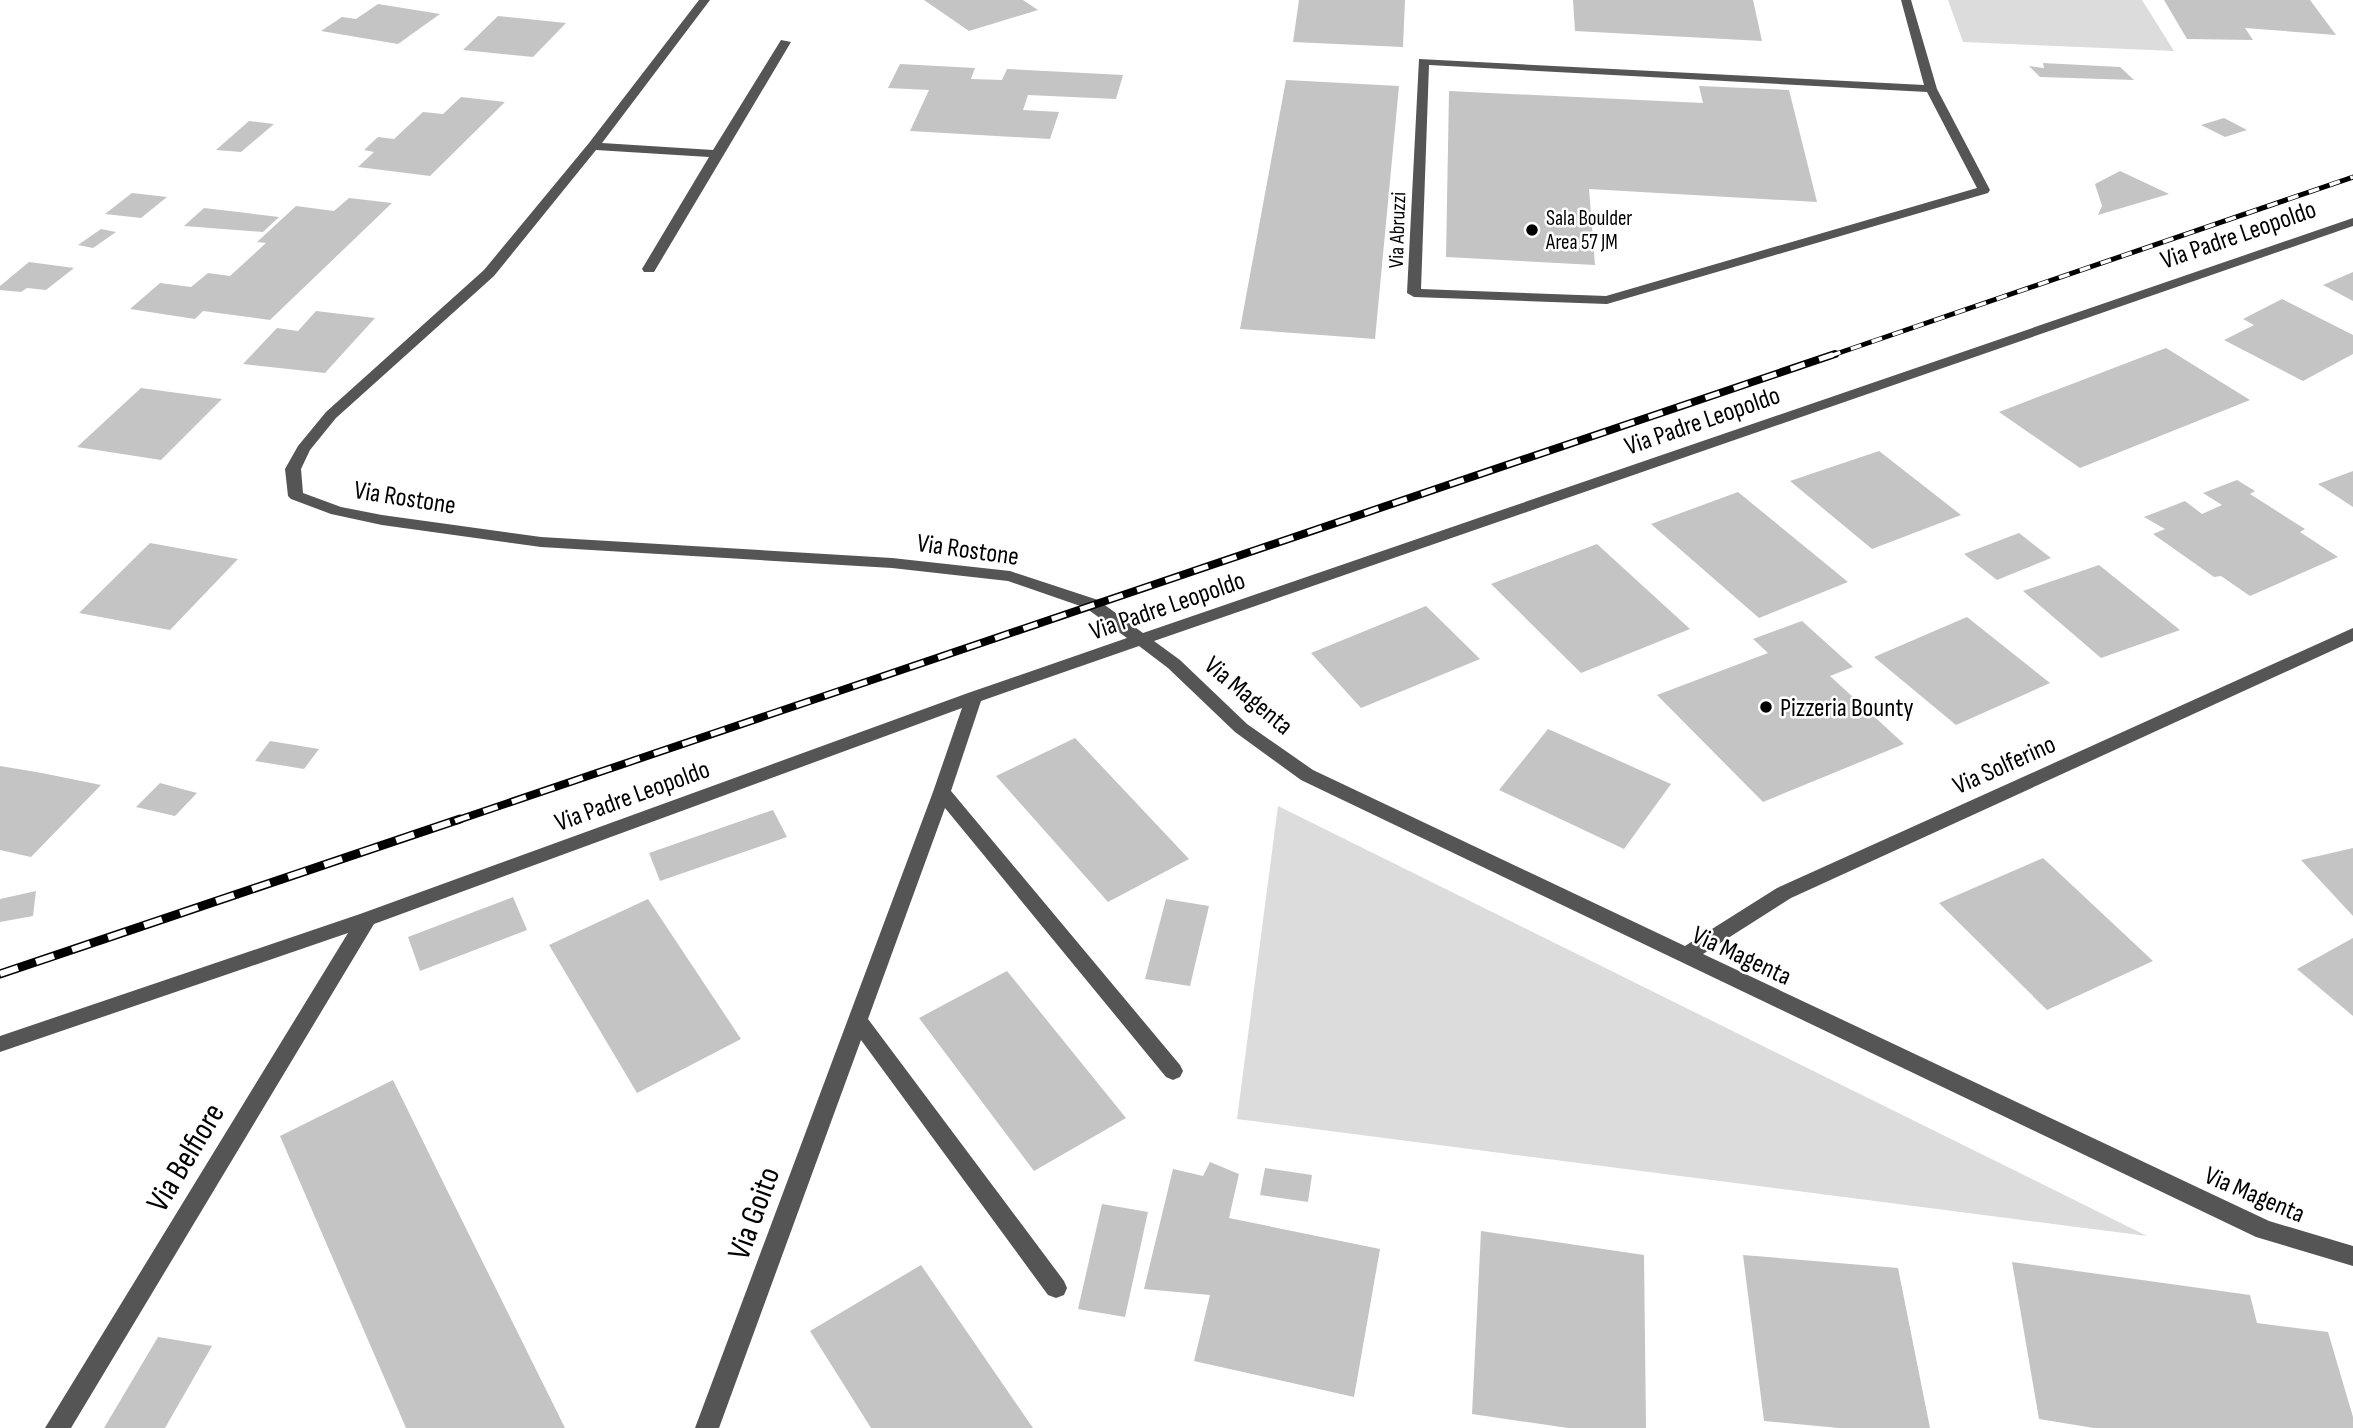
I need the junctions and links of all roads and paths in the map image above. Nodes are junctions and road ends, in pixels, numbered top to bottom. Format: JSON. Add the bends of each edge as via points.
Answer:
{"nodes":[{"id":1,"x":705,"y":0,"type":"edge"},
{"id":2,"x":1906,"y":0,"type":"edge"},
{"id":3,"x":785,"y":42,"type":"dead end"},
{"id":4,"x":1931,"y":89,"type":"junction"},
{"id":5,"x":593,"y":146,"type":"junction"},
{"id":6,"x":717,"y":154,"type":"junction"},
{"id":7,"x":2353,"y":222,"type":"edge"},
{"id":8,"x":649,"y":269,"type":"dead end"},
{"id":9,"x":2353,"y":634,"type":"edge"},
{"id":10,"x":1143,"y":641,"type":"junction"},
{"id":11,"x":974,"y":697,"type":"junction"},
{"id":12,"x":942,"y":792,"type":"junction"},
{"id":13,"x":367,"y":919,"type":"junction"},
{"id":14,"x":1684,"y":956,"type":"junction"},
{"id":15,"x":858,"y":1021,"type":"junction"},
{"id":16,"x":0,"y":1044,"type":"edge"},
{"id":17,"x":1173,"y":1071,"type":"dead end"},
{"id":18,"x":2353,"y":1256,"type":"edge"},
{"id":19,"x":1056,"y":1288,"type":"dead end"},
{"id":20,"x":57,"y":1428,"type":"edge"},
{"id":21,"x":708,"y":1428,"type":"edge"}],
"edges":[{"from":1,"to":5,"type":"street","name":"Via Rostone"},
{"from":2,"to":4,"type":"street","name":"Via Abruzzi"},
{"from":3,"to":6,"type":"street"},
{"from":4,"to":4,"type":"street","name":"Via Abruzzi","via":[[1984,190],[1607,300],[1414,293],[1423,61]]},
{"from":5,"to":6,"type":"street"},
{"from":5,"to":10,"type":"street","name":"Via Rostone","via":[[489,273],[331,415],[303,449],[293,470],[296,496],[382,520],[541,542],[892,563],[1010,576],[1092,604]]},
{"from":6,"to":8,"type":"street"},
{"from":7,"to":10,"type":"street","name":"Via Padre Leopoldo"},
{"from":9,"to":14,"type":"street","name":"Via Solferino","via":[[1784,893]]},
{"from":10,"to":11,"type":"street","name":"Via Padre Leopoldo"},
{"from":10,"to":14,"type":"street","name":"Via Magenta","via":[[1241,728],[1307,775]]},
{"from":11,"to":12,"type":"street","name":"Via Goito"},
{"from":11,"to":13,"type":"street","name":"Via Padre Leopoldo"},
{"from":12,"to":15,"type":"street","name":"Via Goito"},
{"from":12,"to":17,"type":"street"},
{"from":13,"to":16,"type":"street","name":"Via Padre Leopoldo"},
{"from":13,"to":20,"type":"street","name":"Via Belfiore"},
{"from":14,"to":18,"type":"street","name":"Via Magenta","via":[[2264,1230]]},
{"from":15,"to":19,"type":"street"},
{"from":15,"to":21,"type":"street","name":"Via Goito"}]}
